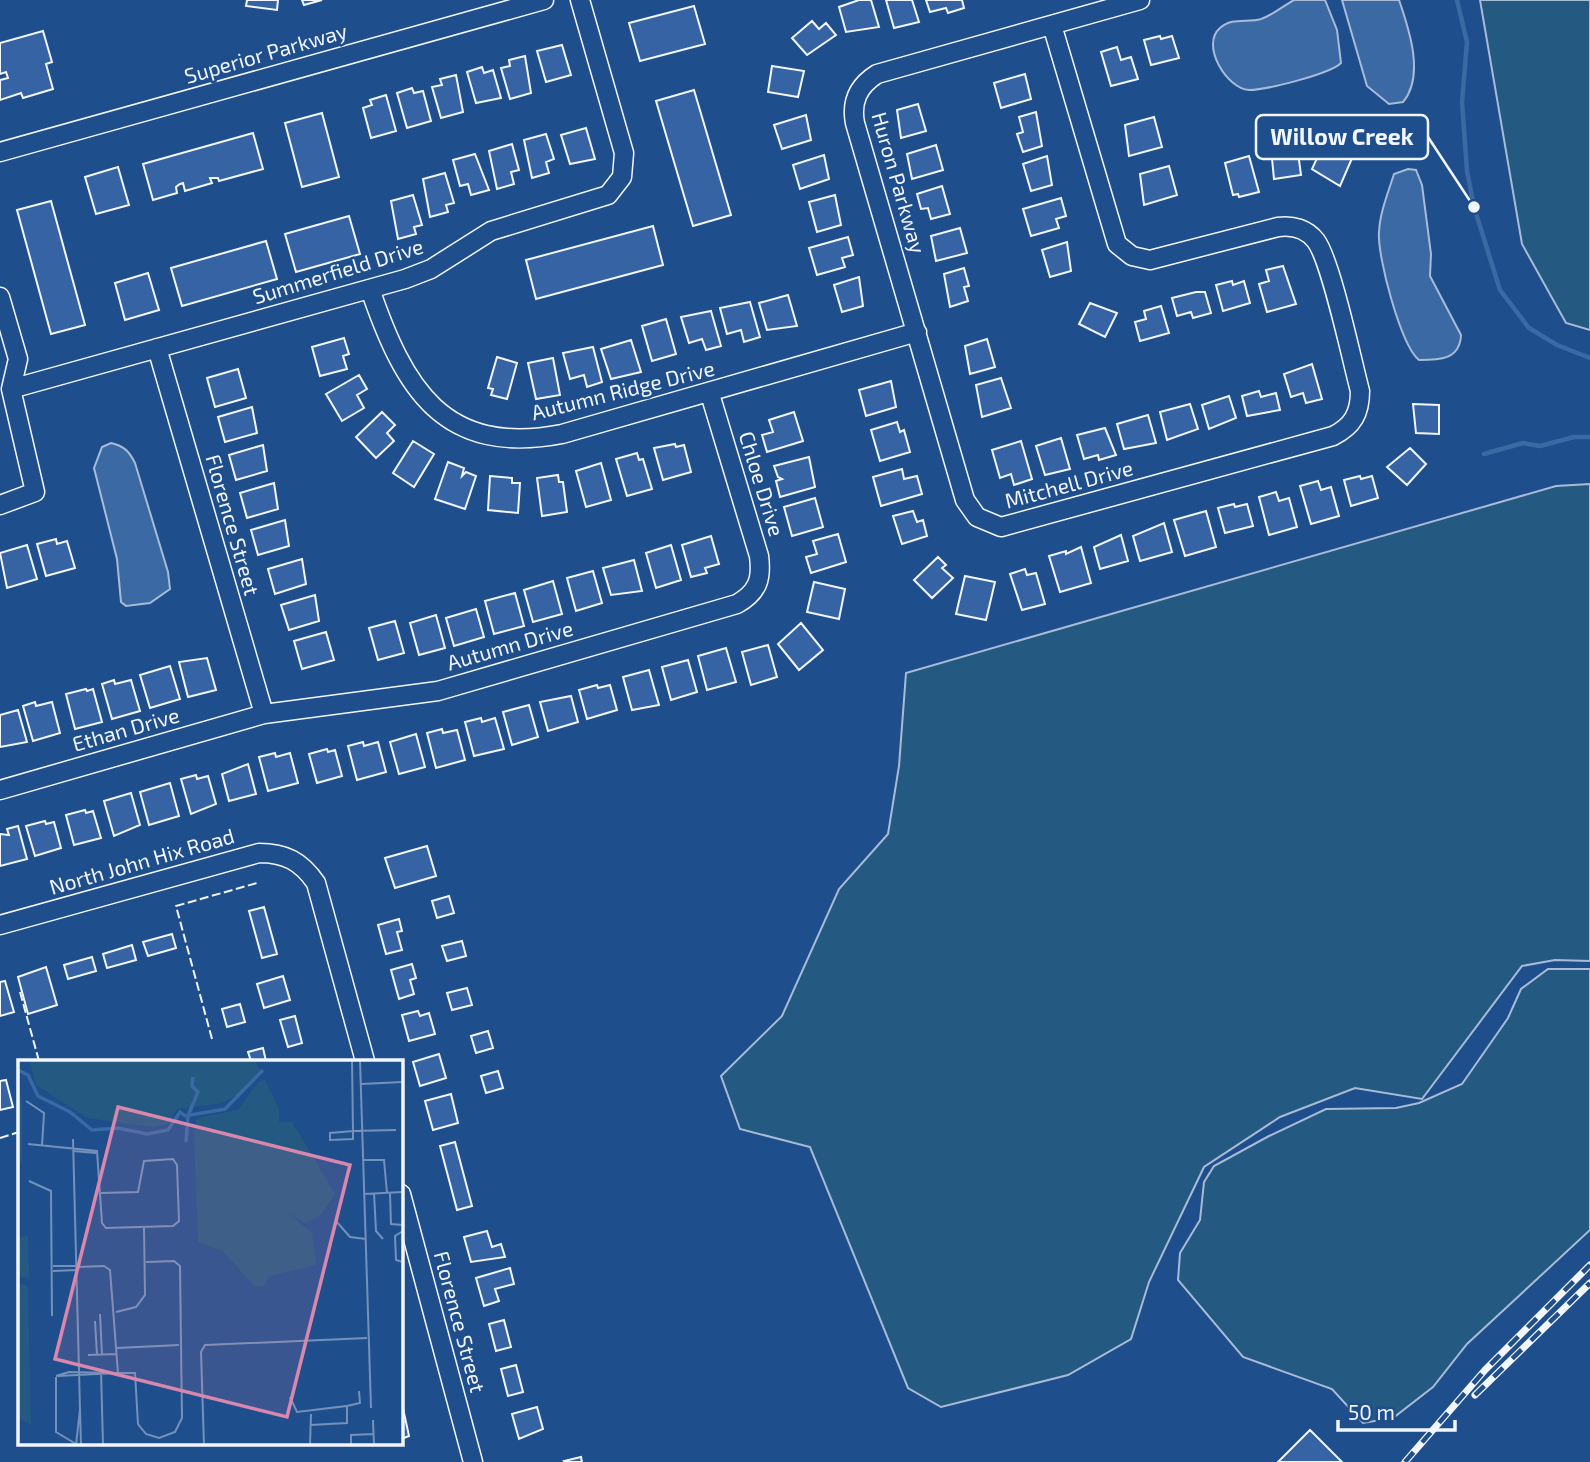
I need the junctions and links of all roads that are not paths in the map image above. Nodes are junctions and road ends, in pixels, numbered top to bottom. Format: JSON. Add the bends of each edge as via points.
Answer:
{"nodes":[{"id":1,"x":544,"y":0,"type":"edge"},
{"id":2,"x":580,"y":0,"type":"edge"},
{"id":3,"x":1140,"y":0,"type":"edge"},
{"id":4,"x":1052,"y":25,"type":"junction"},
{"id":5,"x":0,"y":152,"type":"edge"},
{"id":6,"x":370,"y":289,"type":"junction"},
{"id":7,"x":0,"y":297,"type":"edge"},
{"id":8,"x":917,"y":332,"type":"junction"},
{"id":9,"x":157,"y":348,"type":"junction"},
{"id":10,"x":6,"y":383,"type":"edge"},
{"id":11,"x":710,"y":394,"type":"junction"},
{"id":12,"x":0,"y":505,"type":"edge"},
{"id":13,"x":758,"y":587,"type":"joint"},
{"id":14,"x":264,"y":714,"type":"junction"},
{"id":15,"x":0,"y":790,"type":"edge"},
{"id":16,"x":0,"y":925,"type":"edge"},
{"id":17,"x":365,"y":1060,"type":"edge"},
{"id":18,"x":402,"y":1198,"type":"edge"},
{"id":19,"x":473,"y":1462,"type":"edge"}],
"edges":[{"from":1,"to":5,"type":"street","name":"Superior Parkway"},
{"from":2,"to":6,"type":"street","name":"Summerfield Drive","via":[[624,153],[622,177],[616,186],[599,200],[491,231],[431,269]]},
{"from":3,"to":4,"type":"street","name":"Huron Parkway"},
{"from":4,"to":8,"type":"street","name":"Huron Parkway","via":[[877,74],[856,97],[855,123]]},
{"from":4,"to":8,"type":"street","name":"Mitchell Drive","via":[[1117,244],[1132,257],[1150,260],[1284,226],[1310,234],[1321,250],[1360,391],[1356,416],[1333,436],[995,526],[977,517],[965,500]]},
{"from":6,"to":9,"type":"street","name":"Summerfield Drive"},
{"from":6,"to":11,"type":"street","name":"Autumn Ridge Drive","via":[[387,341],[415,388],[440,412],[478,431],[513,439],[546,437]]},
{"from":7,"to":10,"type":"street","via":[[18,359]]},
{"from":8,"to":11,"type":"street","name":"Autumn Ridge Drive"},
{"from":9,"to":10,"type":"street","name":"Summerfield Drive"},
{"from":9,"to":14,"type":"street","name":"Florence Street"},
{"from":10,"to":12,"type":"street","via":[[35,492]]},
{"from":11,"to":13,"type":"street","name":"Chloe Drive","via":[[759,556]]},
{"from":13,"to":14,"type":"street","name":"Autumn Drive","via":[[737,604],[438,691]]},
{"from":14,"to":15,"type":"street","name":"Ethan Drive"},
{"from":16,"to":17,"type":"street","name":"North John Hix Road","via":[[259,853],[277,853],[309,872],[319,892]]},
{"from":18,"to":19,"type":"street","name":"Florence Street"}]}
